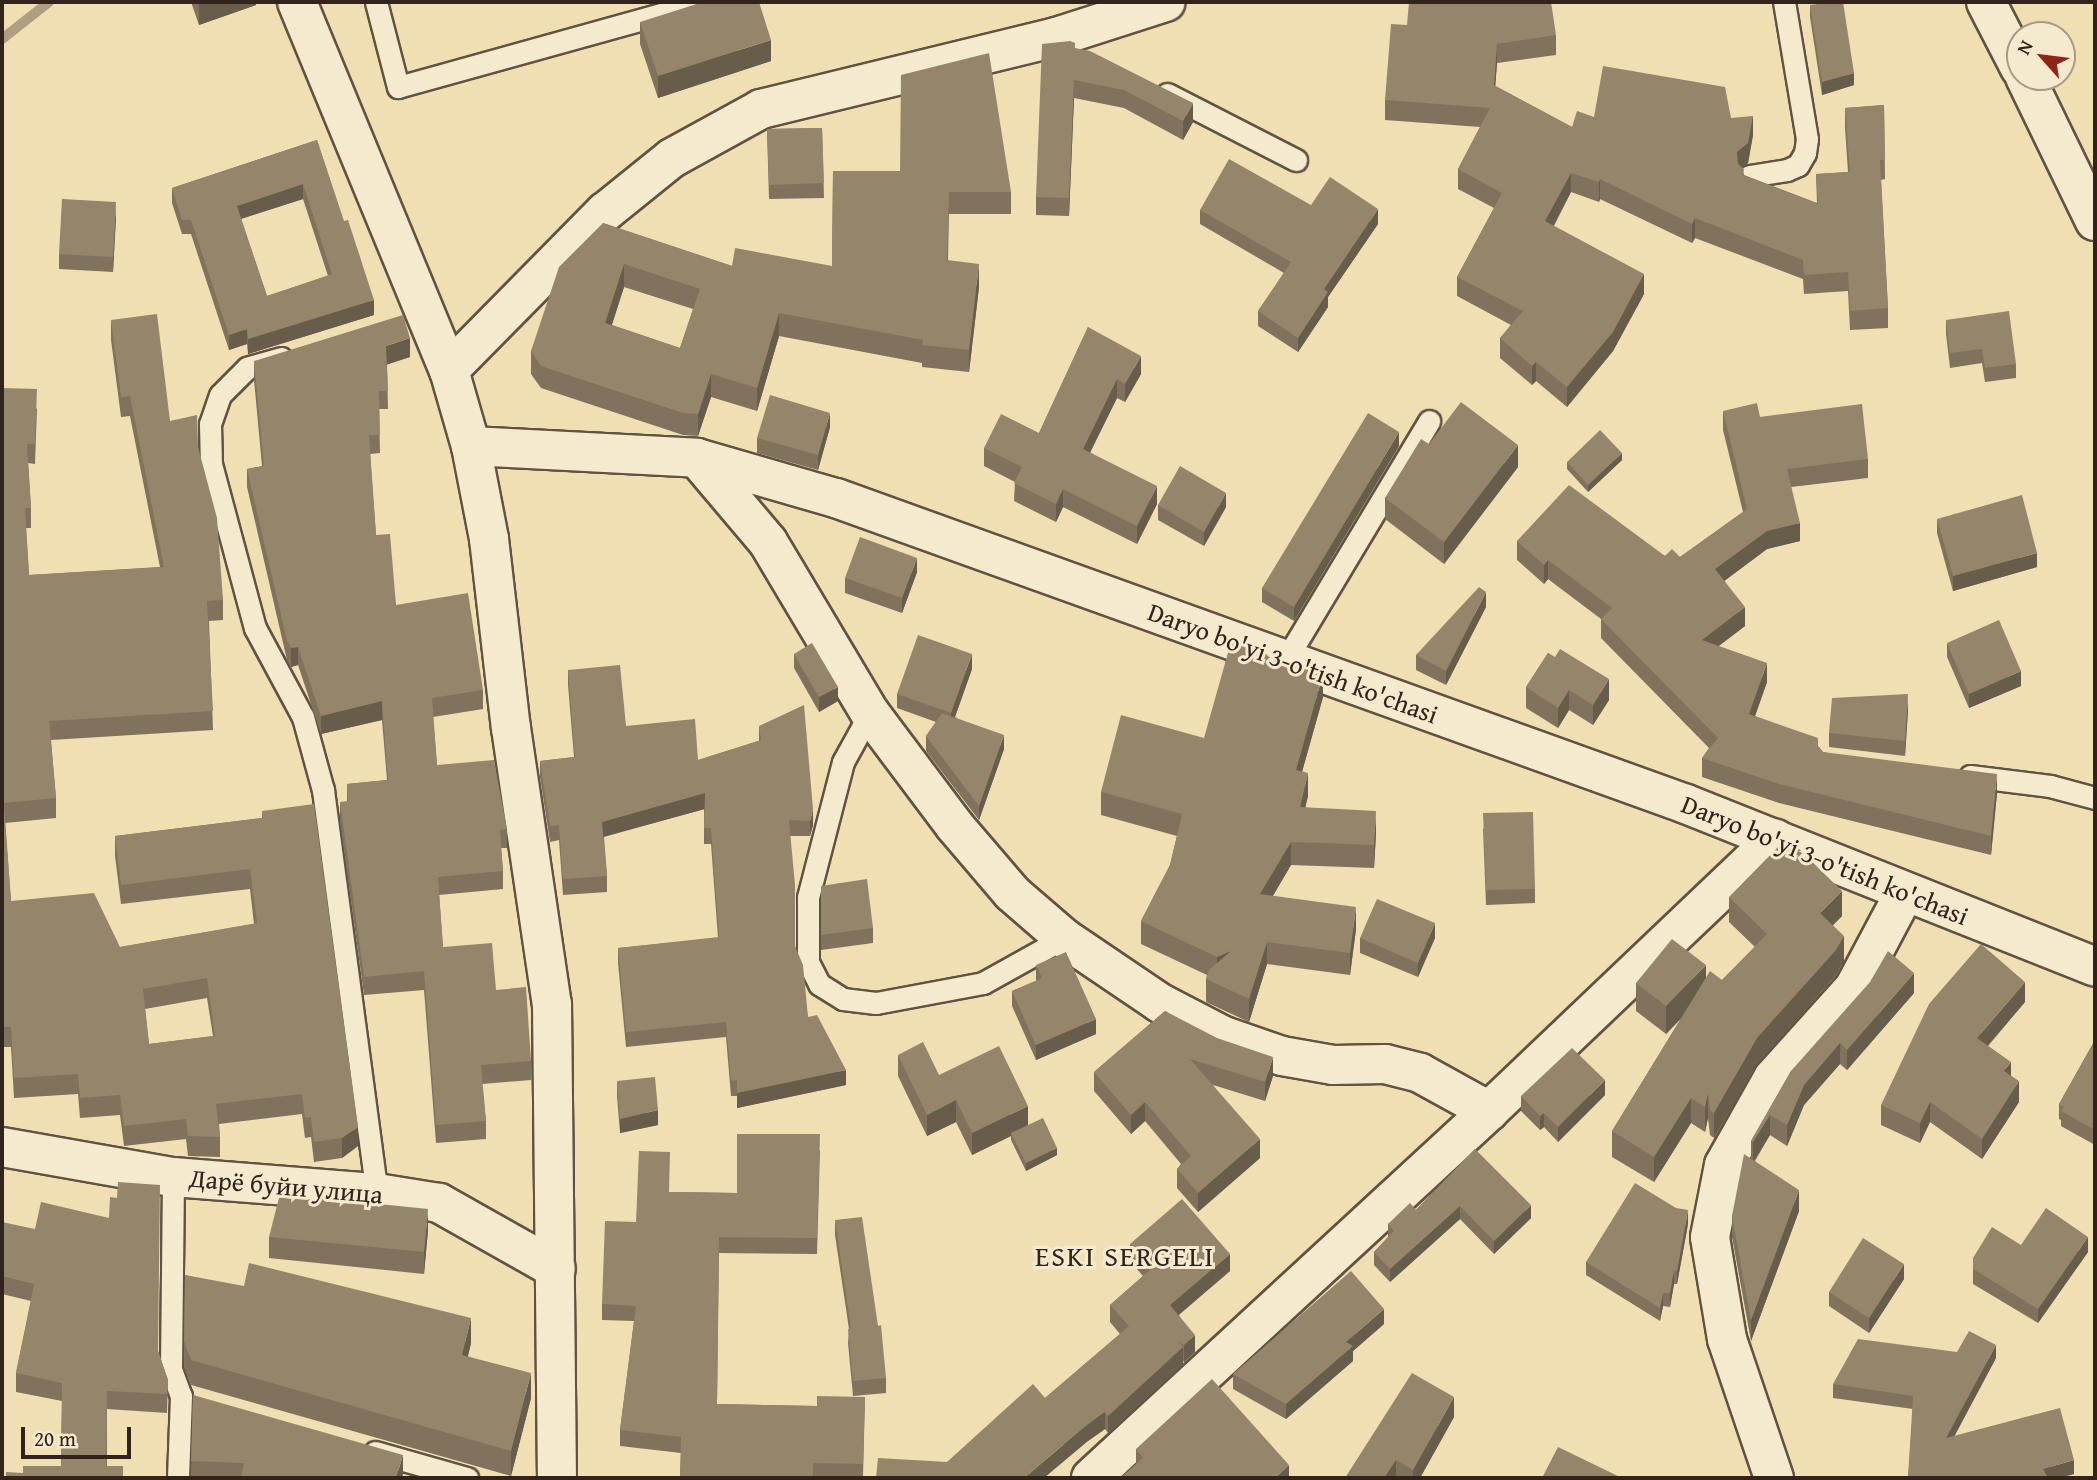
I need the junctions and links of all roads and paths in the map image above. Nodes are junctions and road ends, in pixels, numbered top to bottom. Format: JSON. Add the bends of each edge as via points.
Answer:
{"nodes":[{"id":1,"x":376,"y":2,"type":"edge"},
{"id":2,"x":1166,"y":2,"type":"edge"},
{"id":3,"x":1784,"y":2,"type":"edge"},
{"id":4,"x":1986,"y":2,"type":"edge"},
{"id":5,"x":301,"y":3,"type":"edge"},
{"id":6,"x":693,"y":5,"type":"edge"},
{"id":7,"x":2006,"y":41,"type":"edge"},
{"id":8,"x":1152,"y":86,"type":"edge"},
{"id":9,"x":2032,"y":91,"type":"edge"},
{"id":10,"x":1296,"y":160,"type":"dead end"},
{"id":11,"x":1749,"y":176,"type":"edge"},
{"id":12,"x":2095,"y":221,"type":"edge"},
{"id":13,"x":298,"y":352,"type":"edge"},
{"id":14,"x":449,"y":370,"type":"junction"},
{"id":15,"x":1429,"y":421,"type":"dead end"},
{"id":16,"x":471,"y":446,"type":"junction"},
{"id":17,"x":697,"y":458,"type":"junction"},
{"id":18,"x":1285,"y":661,"type":"junction"},
{"id":19,"x":870,"y":713,"type":"junction"},
{"id":20,"x":1954,"y":775,"type":"edge"},
{"id":21,"x":2095,"y":798,"type":"edge"},
{"id":22,"x":1775,"y":839,"type":"junction"},
{"id":23,"x":1905,"y":892,"type":"junction"},
{"id":24,"x":1064,"y":938,"type":"junction"},
{"id":25,"x":2095,"y":966,"type":"edge"},
{"id":26,"x":1489,"y":1111,"type":"junction"},
{"id":27,"x":2,"y":1147,"type":"edge"},
{"id":28,"x":173,"y":1177,"type":"junction"},
{"id":29,"x":377,"y":1193,"type":"junction"},
{"id":30,"x":556,"y":1269,"type":"junction"},
{"id":31,"x":181,"y":1396,"type":"junction"},
{"id":32,"x":207,"y":1404,"type":"edge"},
{"id":33,"x":350,"y":1445,"type":"edge"},
{"id":34,"x":178,"y":1478,"type":"edge"},
{"id":35,"x":467,"y":1478,"type":"edge"},
{"id":36,"x":557,"y":1478,"type":"edge"},
{"id":37,"x":1091,"y":1478,"type":"edge"},
{"id":38,"x":1774,"y":1478,"type":"edge"}],
"edges":[{"from":1,"to":6,"type":"lane","via":[[398,88]]},
{"from":2,"to":14,"type":"street","via":[[1068,43],[761,109],[672,158],[605,212]]},
{"from":3,"to":11,"type":"lane","via":[[1807,139],[1805,153],[1798,165],[1787,170]]},
{"from":4,"to":7,"type":"street"},
{"from":5,"to":14,"type":"street","via":[[418,315]]},
{"from":8,"to":10,"type":"lane"},
{"from":9,"to":12,"type":"street"},
{"from":13,"to":29,"type":"lane","via":[[247,368],[220,395],[210,424],[211,464],[255,628],[303,717],[323,790]]},
{"from":14,"to":16,"type":"street"},
{"from":15,"to":18,"type":"lane"},
{"from":16,"to":17,"type":"street","name":"Daryo bo'yi 3-o'tish ko'chasi"},
{"from":16,"to":30,"type":"street","via":[[489,539],[511,728],[552,1004]]},
{"from":17,"to":18,"type":"street","name":"Daryo bo'yi 3-o'tish ko'chasi","via":[[836,498]]},
{"from":17,"to":19,"type":"street","via":[[768,542]]},
{"from":18,"to":22,"type":"street","name":"Daryo bo'yi 3-o'tish ko'chasi"},
{"from":19,"to":24,"type":"street","via":[[954,825],[1012,892]]},
{"from":19,"to":24,"type":"lane","via":[[843,762],[808,897],[808,962],[819,985],[843,999],[876,1003],[983,983]]},
{"from":20,"to":21,"type":"lane","via":[[2050,786]]},
{"from":22,"to":23,"type":"street","name":"Daryo bo'yi 3-o'tish ko'chasi"},
{"from":22,"to":26,"type":"street"},
{"from":23,"to":25,"type":"street","name":"Daryo bo'yi 3-o'tish ko'chasi"},
{"from":23,"to":38,"type":"street","via":[[1854,988],[1773,1078],[1724,1165],[1710,1237],[1712,1250],[1727,1339]]},
{"from":24,"to":26,"type":"street","via":[[1160,1003],[1224,1036],[1282,1056],[1333,1065],[1385,1064],[1420,1073]]},
{"from":26,"to":37,"type":"street"},
{"from":27,"to":28,"type":"street","name":"Дарё буйи улица"},
{"from":28,"to":29,"type":"street","name":"Дарё буйи улица"},
{"from":28,"to":31,"type":"lane","via":[[171,1369]]},
{"from":29,"to":30,"type":"street","name":"Дарё буйи улица","via":[[439,1203]]},
{"from":30,"to":36,"type":"street"},
{"from":31,"to":32,"type":"lane"},
{"from":31,"to":34,"type":"lane"},
{"from":33,"to":35,"type":"lane"}]}
